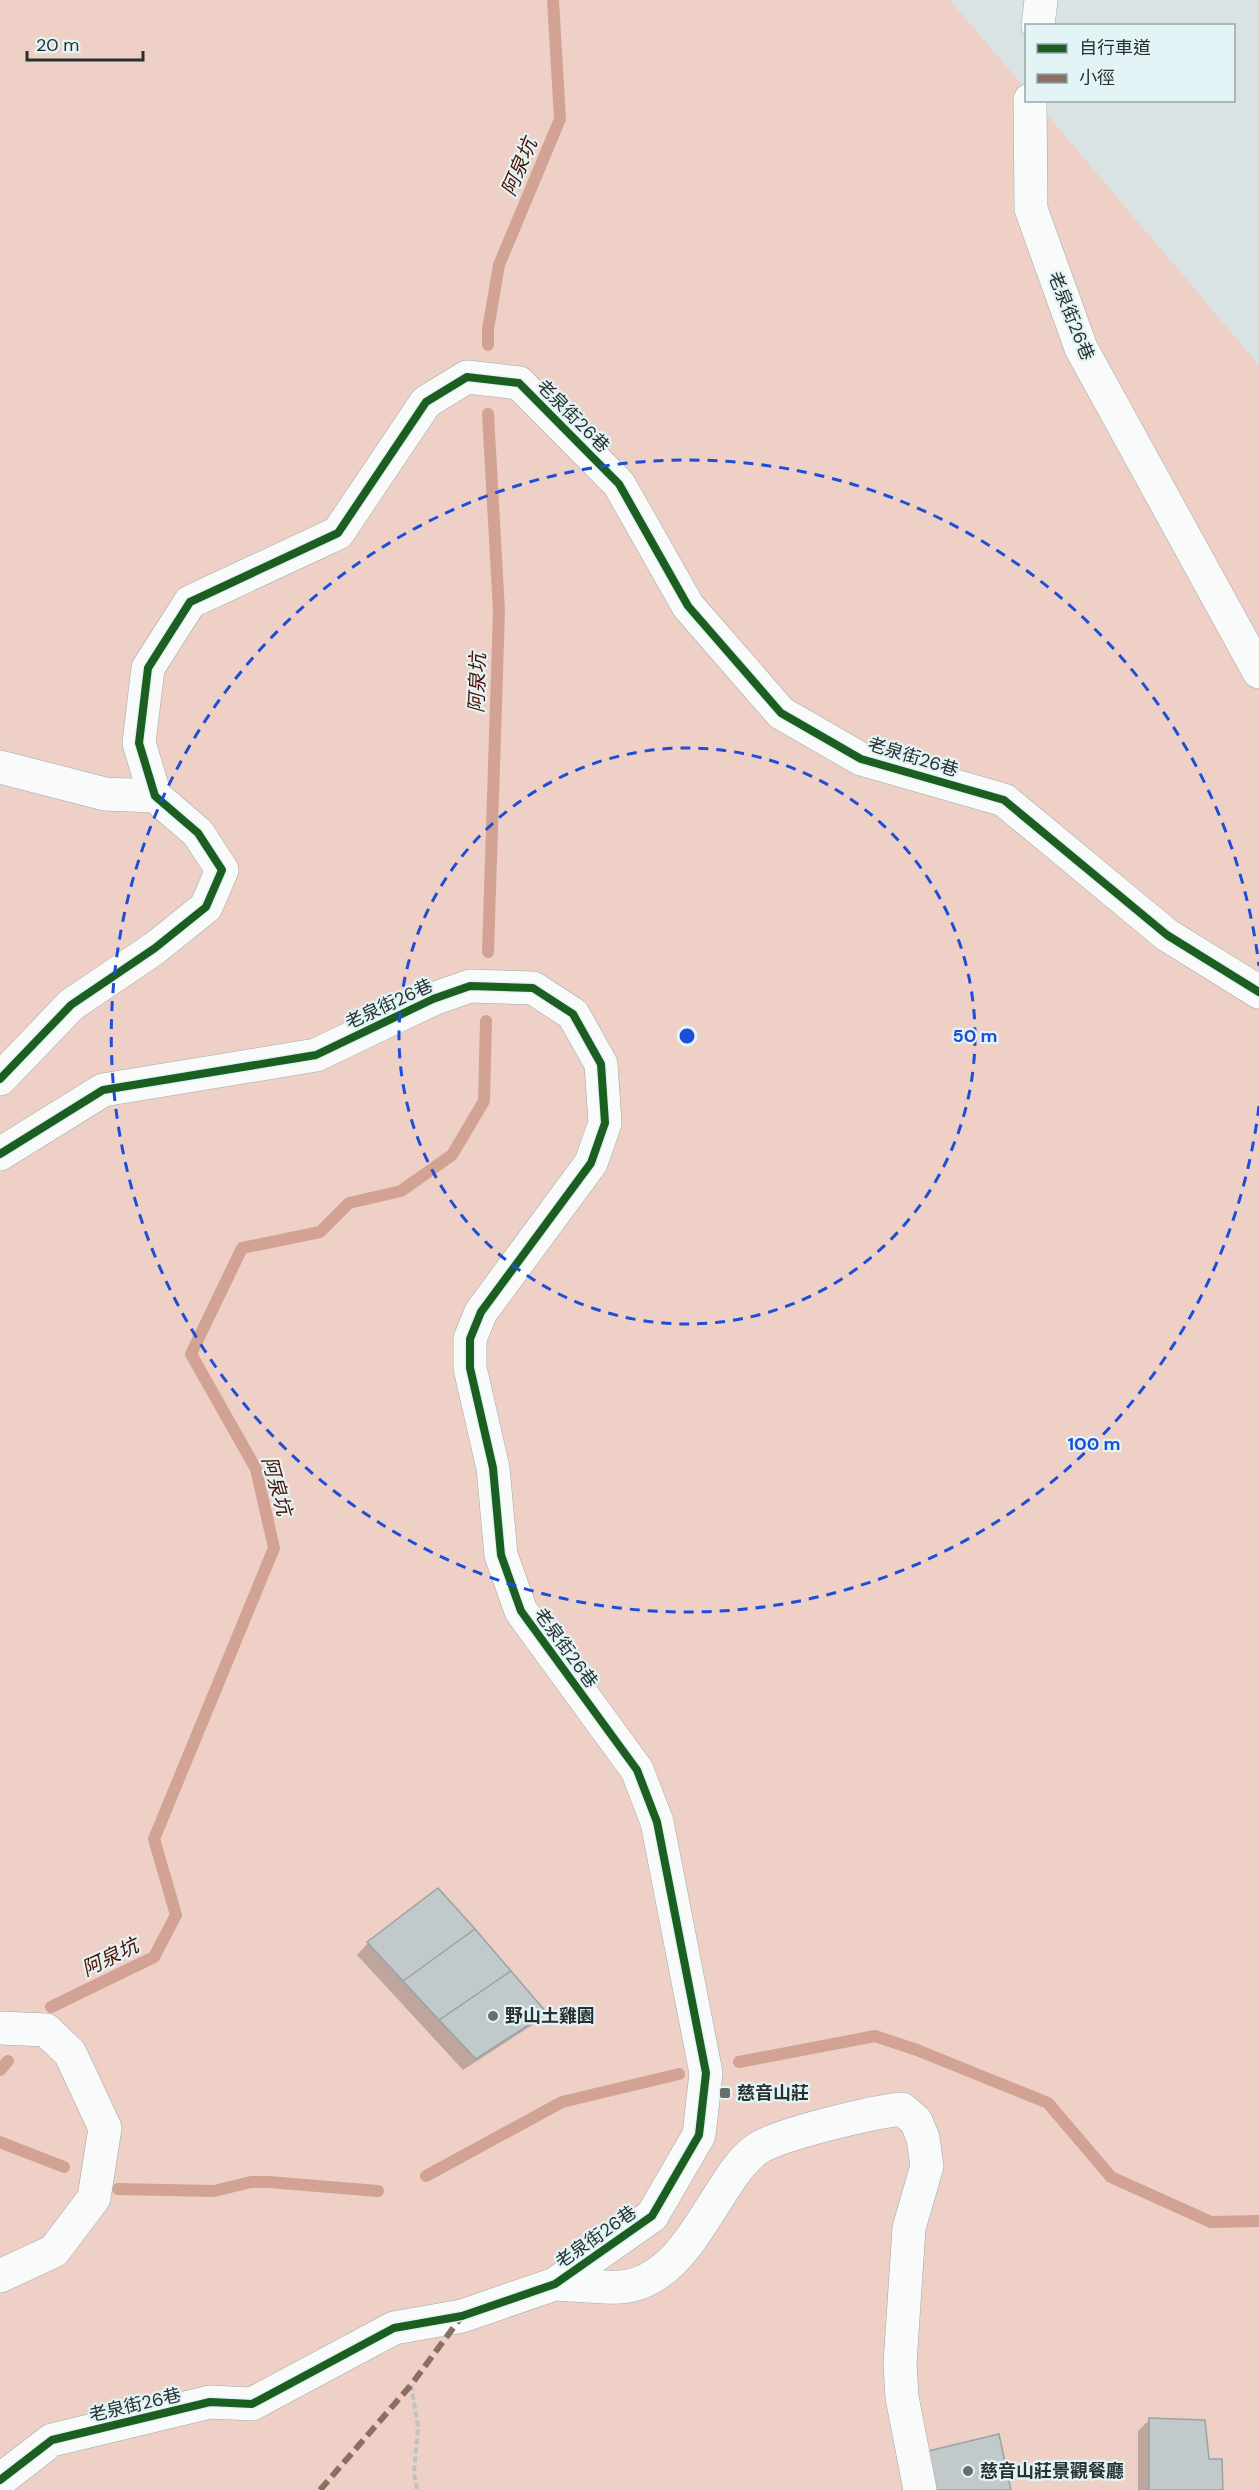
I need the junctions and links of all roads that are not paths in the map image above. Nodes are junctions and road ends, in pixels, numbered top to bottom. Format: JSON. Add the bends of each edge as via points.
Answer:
{"nodes":[{"id":1,"x":1041,"y":0,"type":"edge"},
{"id":2,"x":1038,"y":24,"type":"edge"},
{"id":3,"x":1030,"y":102,"type":"edge"},
{"id":4,"x":1259,"y":672,"type":"edge"},
{"id":5,"x":0,"y":766,"type":"edge"},
{"id":6,"x":155,"y":796,"type":"junction"},
{"id":7,"x":1259,"y":992,"type":"edge"},
{"id":8,"x":0,"y":1079,"type":"edge"},
{"id":9,"x":0,"y":1154,"type":"edge"},
{"id":10,"x":0,"y":2028,"type":"edge"},
{"id":11,"x":0,"y":2276,"type":"edge"},
{"id":12,"x":555,"y":2284,"type":"junction"},
{"id":13,"x":0,"y":2480,"type":"edge"},
{"id":14,"x":920,"y":2490,"type":"edge"}],
"edges":[{"from":1,"to":2,"type":"street"},
{"from":3,"to":4,"type":"street","name":"老泉街26巷","via":[[1031,209],[1081,348]]},
{"from":5,"to":6,"type":"street","via":[[105,794]]},
{"from":6,"to":7,"type":"street","name":"老泉街26巷","via":[[140,743],[148,668],[190,602],[338,533],[426,402],[467,377],[519,383],[619,484],[688,606],[781,713],[861,759],[1004,800],[1167,935]]},
{"from":6,"to":8,"type":"street","via":[[198,833],[222,870],[206,907],[155,948],[71,1005]]},
{"from":9,"to":12,"type":"street","name":"老泉街26巷","via":[[103,1090],[316,1055],[433,999],[470,986],[533,988],[573,1014],[601,1064],[605,1123],[591,1163],[481,1312],[470,1339],[470,1368],[493,1468],[501,1555],[521,1611],[637,1770],[657,1822],[706,2073],[699,2135],[652,2216]]},
{"from":10,"to":11,"type":"street","via":[[46,2030],[62,2045],[70,2053],[105,2128],[94,2198],[54,2251]]},
{"from":12,"to":13,"type":"street","name":"老泉街26巷","via":[[462,2316],[394,2328],[252,2404],[210,2402],[51,2440]]},
{"from":12,"to":14,"type":"street","via":[[621,2288],[655,2277],[684,2248],[739,2166],[758,2148],[839,2122],[902,2109],[916,2121],[927,2166],[909,2228],[900,2364],[902,2397]]}]}
